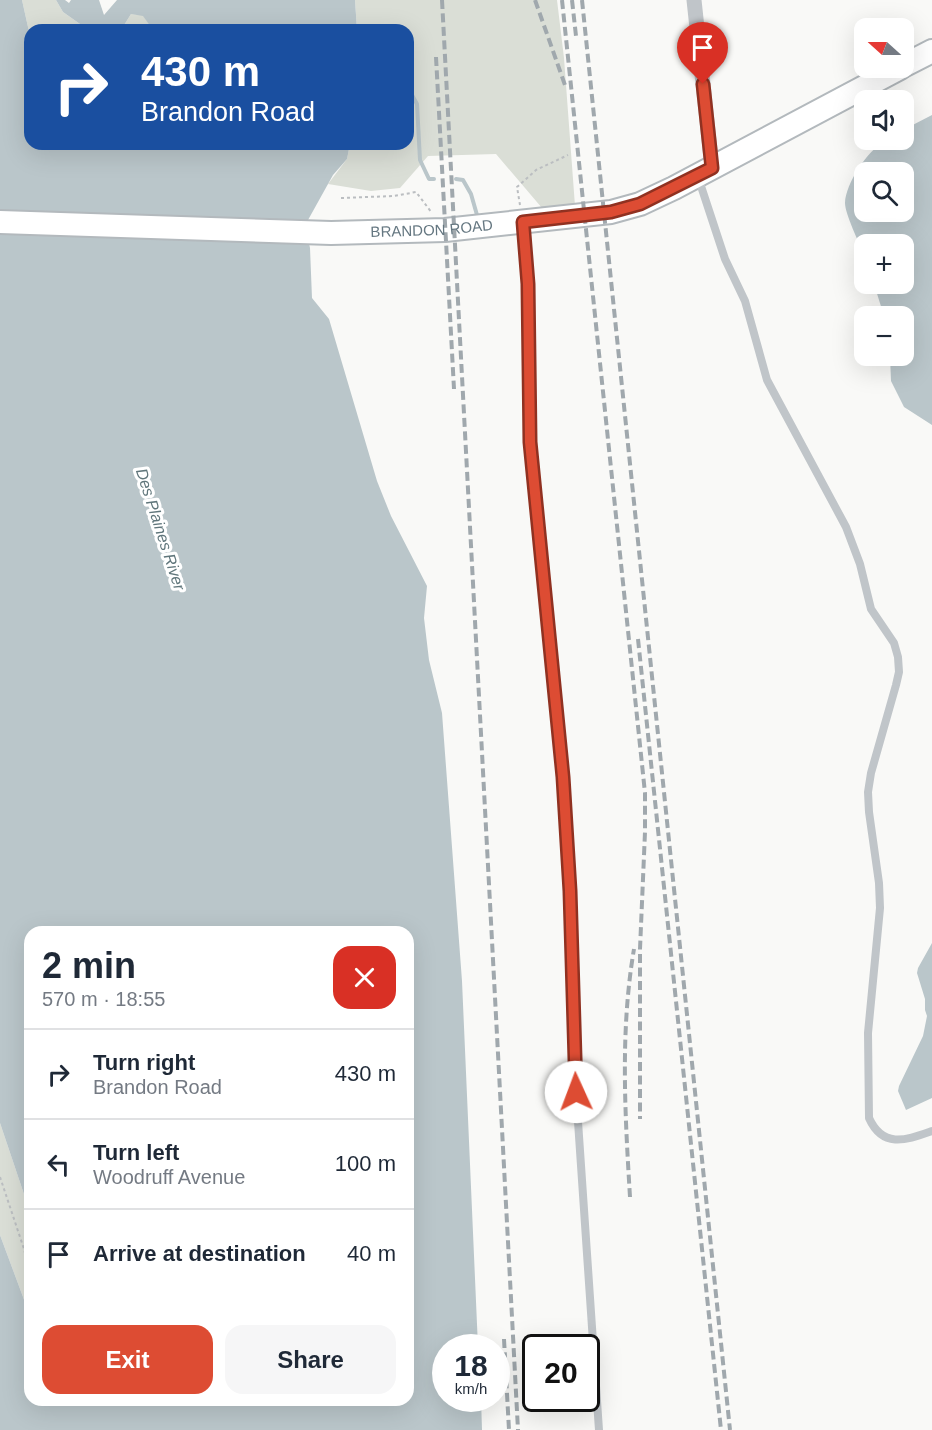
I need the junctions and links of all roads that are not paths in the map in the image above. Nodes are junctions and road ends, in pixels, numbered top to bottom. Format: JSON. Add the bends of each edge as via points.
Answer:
{"nodes":[{"id":1,"x":694,"y":0,"type":"edge"},
{"id":2,"x":932,"y":51,"type":"edge"},
{"id":3,"x":914,"y":61,"type":"edge"},
{"id":4,"x":881,"y":78,"type":"edge"},
{"id":5,"x":705,"y":172,"type":"junction"},
{"id":6,"x":0,"y":222,"type":"edge"},
{"id":7,"x":523,"y":222,"type":"junction"},
{"id":8,"x":932,"y":1131,"type":"edge"},
{"id":9,"x":598,"y":1430,"type":"edge"}],
"edges":[{"from":1,"to":5,"type":"street"},
{"from":2,"to":3,"type":"street","name":"BRANDON ROAD"},
{"from":4,"to":5,"type":"street","name":"BRANDON ROAD"},
{"from":5,"to":7,"type":"street","name":"BRANDON ROAD","via":[[640,204],[611,212]]},
{"from":5,"to":8,"type":"lane","via":[[725,259],[745,301],[768,380],[846,527],[871,609],[894,643],[898,657],[896,685],[868,792],[880,908],[868,1033],[869,1119],[873,1128],[888,1139]]},
{"from":6,"to":7,"type":"street","name":"BRANDON ROAD","via":[[331,233],[445,230]]},
{"from":7,"to":9,"type":"lane","via":[[528,284],[530,442],[563,777],[576,1092]]}]}
